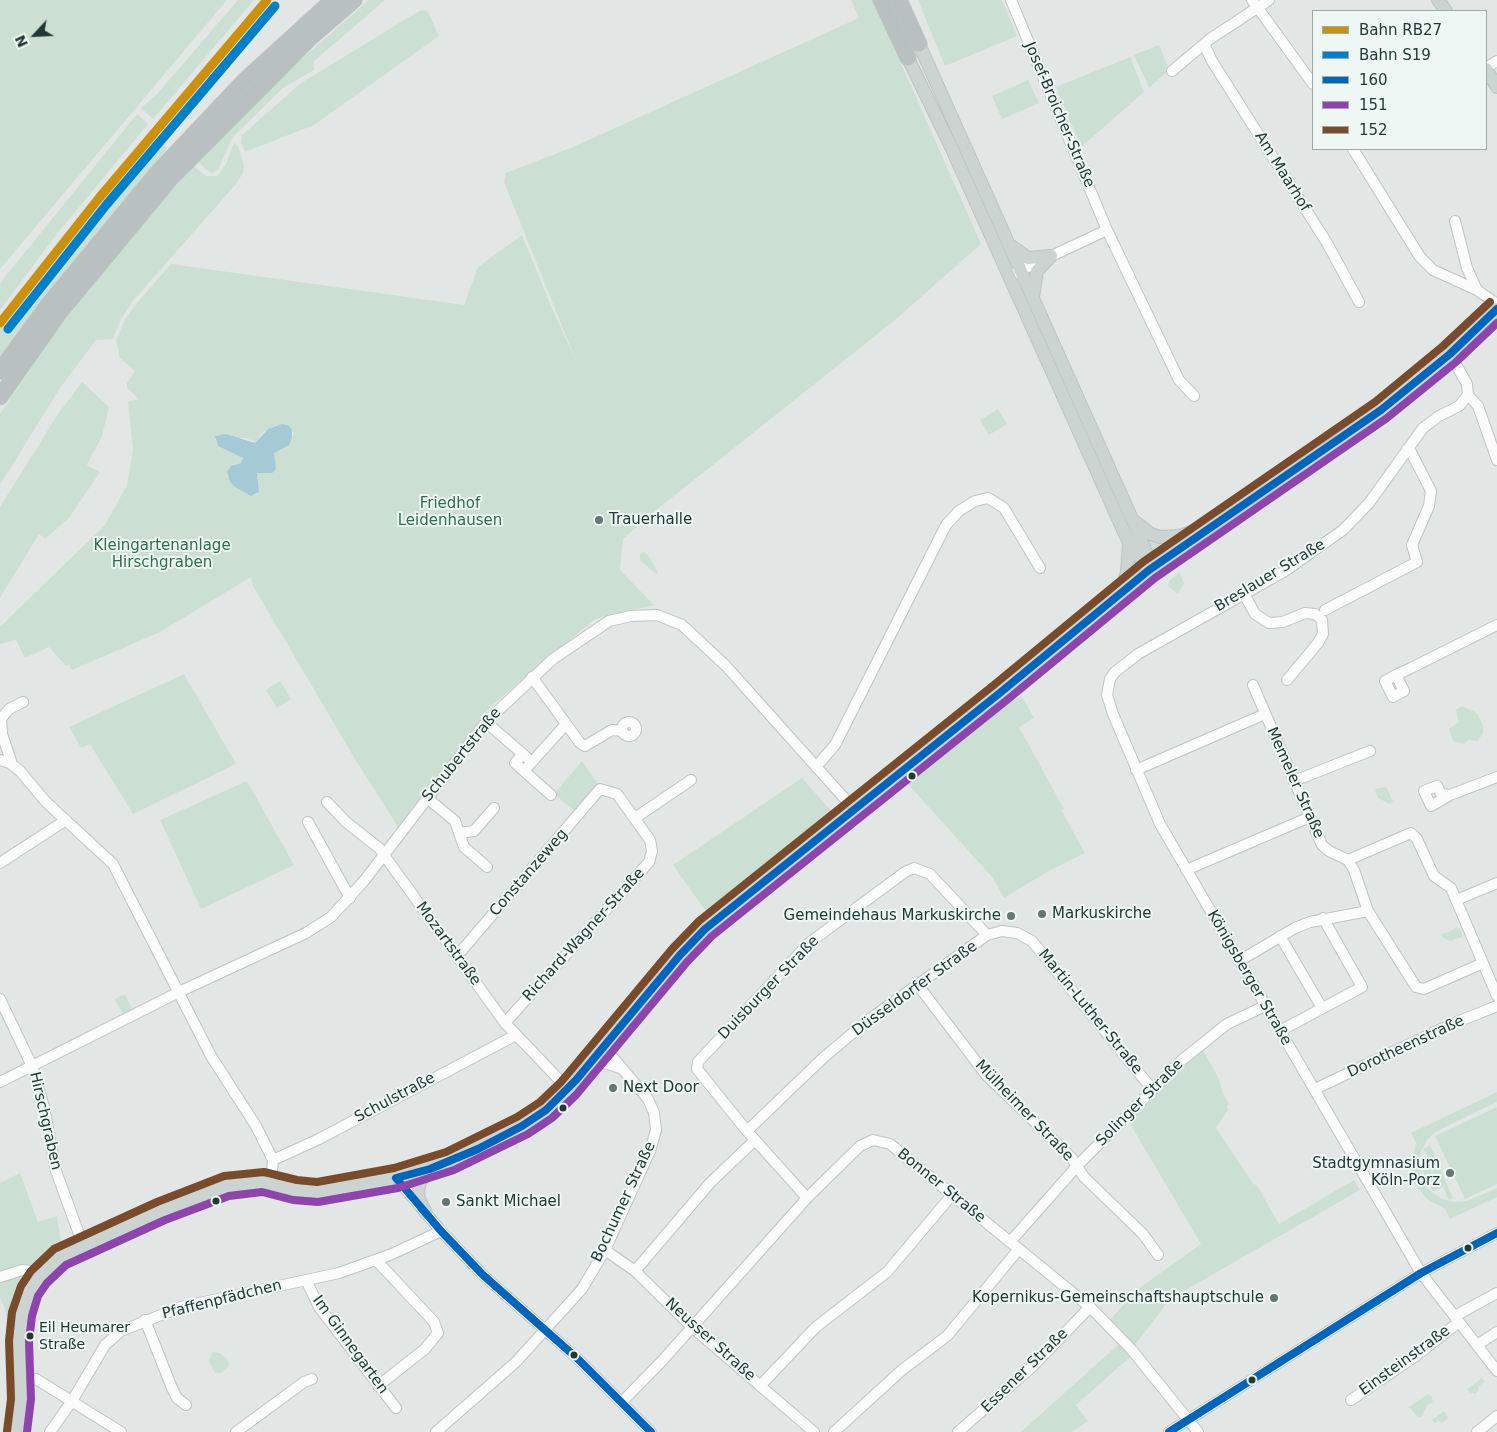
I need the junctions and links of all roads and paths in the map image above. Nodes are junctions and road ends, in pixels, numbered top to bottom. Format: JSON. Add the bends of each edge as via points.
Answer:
{"nodes":[{"id":1,"x":333,"y":0,"type":"edge"},
{"id":2,"x":354,"y":0,"type":"edge"},
{"id":3,"x":881,"y":0,"type":"edge"},
{"id":4,"x":899,"y":0,"type":"edge"},
{"id":5,"x":905,"y":0,"type":"edge"},
{"id":6,"x":1011,"y":0,"type":"edge"},
{"id":7,"x":1269,"y":0,"type":"edge"},
{"id":8,"x":1254,"y":4,"type":"edge"},
{"id":9,"x":919,"y":44,"type":"junction"},
{"id":10,"x":1204,"y":44,"type":"junction"},
{"id":11,"x":908,"y":58,"type":"joint"},
{"id":12,"x":1172,"y":71,"type":"dead end"},
{"id":13,"x":1487,"y":71,"type":"edge"},
{"id":14,"x":1312,"y":82,"type":"edge"},
{"id":15,"x":1497,"y":86,"type":"edge"},
{"id":16,"x":1354,"y":150,"type":"edge"},
{"id":17,"x":1455,"y":221,"type":"dead end"},
{"id":18,"x":1107,"y":230,"type":"junction"},
{"id":19,"x":1007,"y":242,"type":"junction"},
{"id":20,"x":1051,"y":256,"type":"junction"},
{"id":21,"x":1015,"y":274,"type":"junction"},
{"id":22,"x":1477,"y":290,"type":"junction"},
{"id":23,"x":1033,"y":300,"type":"junction"},
{"id":24,"x":1359,"y":302,"type":"dead end"},
{"id":25,"x":1497,"y":304,"type":"edge"},
{"id":26,"x":1497,"y":309,"type":"edge"},
{"id":27,"x":1450,"y":354,"type":"junction"},
{"id":28,"x":0,"y":371,"type":"edge"},
{"id":29,"x":1468,"y":395,"type":"junction"},
{"id":30,"x":1194,"y":396,"type":"dead end"},
{"id":31,"x":0,"y":397,"type":"edge"},
{"id":32,"x":1407,"y":450,"type":"junction"},
{"id":33,"x":1497,"y":460,"type":"edge"},
{"id":34,"x":1132,"y":519,"type":"junction"},
{"id":35,"x":1208,"y":528,"type":"junction"},
{"id":36,"x":1129,"y":543,"type":"junction"},
{"id":37,"x":1040,"y":568,"type":"dead end"},
{"id":38,"x":1149,"y":570,"type":"junction"},
{"id":39,"x":1120,"y":593,"type":"junction"},
{"id":40,"x":1244,"y":594,"type":"junction"},
{"id":41,"x":1325,"y":610,"type":"dead end"},
{"id":42,"x":1497,"y":625,"type":"edge"},
{"id":43,"x":1115,"y":672,"type":"joint"},
{"id":44,"x":1396,"y":675,"type":"dead end"},
{"id":45,"x":532,"y":677,"type":"junction"},
{"id":46,"x":1287,"y":680,"type":"dead end"},
{"id":47,"x":1253,"y":685,"type":"dead end"},
{"id":48,"x":22,"y":702,"type":"dead end"},
{"id":49,"x":1265,"y":714,"type":"junction"},
{"id":50,"x":486,"y":722,"type":"junction"},
{"id":51,"x":566,"y":724,"type":"junction"},
{"id":52,"x":623,"y":731,"type":"dead end"},
{"id":53,"x":1370,"y":750,"type":"dead end"},
{"id":54,"x":523,"y":754,"type":"junction"},
{"id":55,"x":5,"y":761,"type":"edge"},
{"id":56,"x":532,"y":762,"type":"junction"},
{"id":57,"x":816,"y":767,"type":"junction"},
{"id":58,"x":1136,"y":770,"type":"junction"},
{"id":59,"x":524,"y":771,"type":"junction"},
{"id":60,"x":1497,"y":777,"type":"edge"},
{"id":61,"x":691,"y":780,"type":"dead end"},
{"id":62,"x":1294,"y":781,"type":"junction"},
{"id":63,"x":600,"y":789,"type":"joint"},
{"id":64,"x":552,"y":795,"type":"dead end"},
{"id":65,"x":1450,"y":795,"type":"dead end"},
{"id":66,"x":427,"y":798,"type":"junction"},
{"id":67,"x":327,"y":802,"type":"dead end"},
{"id":68,"x":494,"y":808,"type":"dead end"},
{"id":69,"x":854,"y":809,"type":"junction"},
{"id":70,"x":1310,"y":817,"type":"junction"},
{"id":71,"x":635,"y":818,"type":"junction"},
{"id":72,"x":66,"y":820,"type":"junction"},
{"id":73,"x":308,"y":822,"type":"dead end"},
{"id":74,"x":459,"y":833,"type":"junction"},
{"id":75,"x":384,"y":853,"type":"junction"},
{"id":76,"x":1348,"y":860,"type":"junction"},
{"id":77,"x":0,"y":863,"type":"edge"},
{"id":78,"x":487,"y":867,"type":"dead end"},
{"id":79,"x":1186,"y":870,"type":"junction"},
{"id":80,"x":1497,"y":883,"type":"edge"},
{"id":81,"x":350,"y":898,"type":"junction"},
{"id":82,"x":1456,"y":900,"type":"junction"},
{"id":83,"x":1368,"y":911,"type":"junction"},
{"id":84,"x":1323,"y":918,"type":"junction"},
{"id":85,"x":987,"y":935,"type":"junction"},
{"id":86,"x":1280,"y":936,"type":"junction"},
{"id":87,"x":1025,"y":937,"type":"joint"},
{"id":88,"x":457,"y":956,"type":"junction"},
{"id":89,"x":1239,"y":961,"type":"junction"},
{"id":90,"x":1483,"y":964,"type":"junction"},
{"id":91,"x":917,"y":984,"type":"junction"},
{"id":92,"x":179,"y":992,"type":"junction"},
{"id":93,"x":1497,"y":996,"type":"edge"},
{"id":94,"x":0,"y":999,"type":"edge"},
{"id":95,"x":1265,"y":1006,"type":"junction"},
{"id":96,"x":1497,"y":1006,"type":"edge"},
{"id":97,"x":1322,"y":1008,"type":"junction"},
{"id":98,"x":505,"y":1023,"type":"junction"},
{"id":99,"x":1280,"y":1031,"type":"junction"},
{"id":100,"x":516,"y":1035,"type":"junction"},
{"id":101,"x":604,"y":1047,"type":"junction"},
{"id":102,"x":588,"y":1065,"type":"junction"},
{"id":103,"x":32,"y":1066,"type":"junction"},
{"id":104,"x":623,"y":1068,"type":"junction"},
{"id":105,"x":0,"y":1082,"type":"edge"},
{"id":106,"x":568,"y":1089,"type":"junction"},
{"id":107,"x":1152,"y":1089,"type":"junction"},
{"id":108,"x":1315,"y":1090,"type":"junction"},
{"id":109,"x":747,"y":1131,"type":"junction"},
{"id":110,"x":755,"y":1140,"type":"junction"},
{"id":111,"x":273,"y":1160,"type":"junction"},
{"id":112,"x":1077,"y":1166,"type":"junction"},
{"id":113,"x":430,"y":1169,"type":"junction"},
{"id":114,"x":396,"y":1178,"type":"junction"},
{"id":115,"x":271,"y":1183,"type":"junction"},
{"id":116,"x":952,"y":1195,"type":"junction"},
{"id":117,"x":807,"y":1198,"type":"junction"},
{"id":118,"x":426,"y":1213,"type":"junction"},
{"id":119,"x":440,"y":1231,"type":"junction"},
{"id":120,"x":1497,"y":1233,"type":"edge"},
{"id":121,"x":1010,"y":1242,"type":"junction"},
{"id":122,"x":83,"y":1245,"type":"junction"},
{"id":123,"x":1019,"y":1249,"type":"junction"},
{"id":124,"x":605,"y":1250,"type":"junction"},
{"id":125,"x":1158,"y":1255,"type":"dead end"},
{"id":126,"x":376,"y":1260,"type":"junction"},
{"id":127,"x":635,"y":1271,"type":"junction"},
{"id":128,"x":1421,"y":1273,"type":"junction"},
{"id":129,"x":0,"y":1277,"type":"edge"},
{"id":130,"x":39,"y":1277,"type":"junction"},
{"id":131,"x":306,"y":1280,"type":"junction"},
{"id":132,"x":1497,"y":1294,"type":"edge"},
{"id":133,"x":1090,"y":1307,"type":"junction"},
{"id":134,"x":1457,"y":1319,"type":"junction"},
{"id":135,"x":145,"y":1320,"type":"junction"},
{"id":136,"x":693,"y":1328,"type":"junction"},
{"id":137,"x":546,"y":1330,"type":"junction"},
{"id":138,"x":1497,"y":1332,"type":"edge"},
{"id":139,"x":1477,"y":1346,"type":"junction"},
{"id":140,"x":1497,"y":1370,"type":"edge"},
{"id":141,"x":36,"y":1379,"type":"dead end"},
{"id":142,"x":312,"y":1379,"type":"dead end"},
{"id":143,"x":378,"y":1386,"type":"junction"},
{"id":144,"x":760,"y":1386,"type":"junction"},
{"id":145,"x":1351,"y":1400,"type":"dead end"},
{"id":146,"x":72,"y":1401,"type":"junction"},
{"id":147,"x":622,"y":1402,"type":"junction"},
{"id":148,"x":186,"y":1405,"type":"dead end"},
{"id":149,"x":396,"y":1408,"type":"dead end"},
{"id":150,"x":1497,"y":1416,"type":"edge"},
{"id":151,"x":1188,"y":1419,"type":"junction"},
{"id":152,"x":17,"y":1432,"type":"edge"},
{"id":153,"x":50,"y":1432,"type":"edge"},
{"id":154,"x":121,"y":1432,"type":"edge"},
{"id":155,"x":236,"y":1432,"type":"edge"},
{"id":156,"x":436,"y":1432,"type":"edge"},
{"id":157,"x":651,"y":1432,"type":"edge"},
{"id":158,"x":814,"y":1432,"type":"edge"},
{"id":159,"x":834,"y":1432,"type":"edge"},
{"id":160,"x":958,"y":1432,"type":"edge"},
{"id":161,"x":1169,"y":1432,"type":"edge"},
{"id":162,"x":1198,"y":1432,"type":"edge"},
{"id":163,"x":1477,"y":1432,"type":"edge"}],
"edges":[{"from":1,"to":28,"type":"highway","via":[[244,81],[158,171],[49,304]]},
{"from":2,"to":31,"type":"highway","via":[[311,37],[170,179],[59,313]]},
{"from":3,"to":11,"type":"highway"},
{"from":4,"to":9,"type":"highway"},
{"from":5,"to":9,"type":"highway"},
{"from":6,"to":18,"type":"street","name":"Josef-Broicher-Straße"},
{"from":7,"to":8,"type":"street"},
{"from":8,"to":10,"type":"street"},
{"from":8,"to":14,"type":"street"},
{"from":9,"to":19,"type":"main road"},
{"from":10,"to":12,"type":"street"},
{"from":10,"to":24,"type":"street","name":"Am Maarhof","via":[[1327,243]]},
{"from":11,"to":21,"type":"main road"},
{"from":13,"to":15,"type":"main road"},
{"from":16,"to":22,"type":"street","via":[[1420,257],[1433,270]]},
{"from":17,"to":22,"type":"street","via":[[1467,268]]},
{"from":18,"to":20,"type":"street"},
{"from":18,"to":30,"type":"street","name":"Josef-Broicher-Straße","via":[[1179,380]]},
{"from":19,"to":20,"type":"main road","via":[[1028,258]]},
{"from":19,"to":21,"type":"main road"},
{"from":20,"to":21,"type":"street"},
{"from":20,"to":23,"type":"main road","via":[[1036,271]]},
{"from":21,"to":23,"type":"main road"},
{"from":21,"to":36,"type":"main road"},
{"from":22,"to":25,"type":"street"},
{"from":23,"to":34,"type":"main road"},
{"from":26,"to":27,"type":"main road"},
{"from":27,"to":29,"type":"street","via":[[1467,384]]},
{"from":27,"to":35,"type":"main road","via":[[1346,436]]},
{"from":29,"to":32,"type":"street","name":"Breslauer Straße","via":[[1460,406],[1423,428]]},
{"from":29,"to":33,"type":"street","via":[[1478,406]]},
{"from":32,"to":40,"type":"street","name":"Breslauer Straße","via":[[1359,516],[1285,571]]},
{"from":32,"to":41,"type":"street","via":[[1431,490],[1412,545],[1417,562]]},
{"from":34,"to":35,"type":"main road","via":[[1160,537],[1179,536]]},
{"from":34,"to":38,"type":"main road","via":[[1147,555]]},
{"from":35,"to":38,"type":"main road"},
{"from":36,"to":38,"type":"main road"},
{"from":36,"to":39,"type":"main road","via":[[1127,572]]},
{"from":37,"to":57,"type":"street","via":[[1004,508],[988,498],[959,510],[946,525],[835,745]]},
{"from":38,"to":39,"type":"main road"},
{"from":39,"to":69,"type":"main road"},
{"from":40,"to":43,"type":"street","name":"Breslauer Straße","via":[[1174,632]]},
{"from":40,"to":46,"type":"street","via":[[1255,614],[1269,623],[1283,622],[1305,613],[1315,614],[1322,620],[1323,634],[1318,643]]},
{"from":42,"to":44,"type":"street"},
{"from":43,"to":58,"type":"street","name":"Königsberger Straße","via":[[1108,688],[1109,704]]},
{"from":45,"to":50,"type":"street","name":"Schubertstraße"},
{"from":45,"to":51,"type":"street"},
{"from":45,"to":57,"type":"street","name":"Schubertstraße","via":[[609,620],[657,615],[682,625],[706,646]]},
{"from":47,"to":49,"type":"street","name":"Memeler Straße"},
{"from":48,"to":55,"type":"street","via":[[9,709],[1,719],[2,734],[11,761]]},
{"from":49,"to":58,"type":"street"},
{"from":49,"to":62,"type":"street","name":"Memeler Straße"},
{"from":50,"to":54,"type":"street"},
{"from":50,"to":66,"type":"street","name":"Schubertstraße"},
{"from":51,"to":52,"type":"street","via":[[585,746],[612,730]]},
{"from":51,"to":56,"type":"street"},
{"from":53,"to":62,"type":"street"},
{"from":54,"to":56,"type":"street"},
{"from":54,"to":59,"type":"street","via":[[515,763]]},
{"from":55,"to":72,"type":"street"},
{"from":56,"to":59,"type":"street"},
{"from":57,"to":69,"type":"street","name":"Schubertstraße"},
{"from":58,"to":79,"type":"street","name":"Königsberger Straße","via":[[1160,824]]},
{"from":59,"to":64,"type":"street"},
{"from":60,"to":65,"type":"street"},
{"from":61,"to":71,"type":"street"},
{"from":62,"to":70,"type":"street","name":"Memeler Straße"},
{"from":63,"to":71,"type":"street","name":"Richard-Wagner-Straße","via":[[617,794]]},
{"from":63,"to":88,"type":"street","name":"Constanzeweg"},
{"from":66,"to":74,"type":"street","via":[[455,821]]},
{"from":66,"to":75,"type":"street","name":"Schubertstraße"},
{"from":67,"to":75,"type":"street","name":"Mozartstraße"},
{"from":68,"to":74,"type":"street","via":[[474,831]]},
{"from":69,"to":101,"type":"main road","via":[[694,939]]},
{"from":70,"to":76,"type":"street","name":"Memeler Straße","via":[[1322,845]]},
{"from":70,"to":79,"type":"street"},
{"from":71,"to":98,"type":"street","name":"Richard-Wagner-Straße","via":[[652,845],[649,862]]},
{"from":72,"to":77,"type":"street"},
{"from":72,"to":92,"type":"street","via":[[113,864]]},
{"from":73,"to":81,"type":"street"},
{"from":74,"to":78,"type":"street","via":[[464,847]]},
{"from":75,"to":81,"type":"street","name":"Schubertstraße"},
{"from":75,"to":88,"type":"street","name":"Mozartstraße"},
{"from":76,"to":82,"type":"street","via":[[1411,834],[1417,839],[1434,876],[1451,888]]},
{"from":76,"to":83,"type":"street","via":[[1358,876]]},
{"from":79,"to":89,"type":"street","name":"Königsberger Straße"},
{"from":80,"to":82,"type":"street"},
{"from":81,"to":92,"type":"street","name":"Schubertstraße","via":[[331,917],[306,933]]},
{"from":82,"to":90,"type":"street"},
{"from":83,"to":84,"type":"street"},
{"from":83,"to":90,"type":"street","via":[[1416,987],[1424,990]]},
{"from":84,"to":86,"type":"street"},
{"from":84,"to":97,"type":"street","via":[[1362,987]]},
{"from":85,"to":87,"type":"street","name":"Düsseldorfer Straße","via":[[1002,931]]},
{"from":85,"to":91,"type":"street","name":"Düsseldorfer Straße"},
{"from":85,"to":109,"type":"street","name":"Duisburger Straße","via":[[930,874],[914,868],[808,943],[701,1059],[697,1069]]},
{"from":86,"to":89,"type":"street"},
{"from":86,"to":97,"type":"street"},
{"from":87,"to":107,"type":"street","name":"Martin-Luther-Straße","via":[[1057,970]]},
{"from":88,"to":98,"type":"street","name":"Mozartstraße"},
{"from":89,"to":95,"type":"street","name":"Königsberger Straße"},
{"from":90,"to":93,"type":"street"},
{"from":91,"to":109,"type":"street","name":"Düsseldorfer Straße","via":[[867,1020],[823,1058]]},
{"from":91,"to":112,"type":"street","name":"Mülheimer Straße","via":[[987,1076]]},
{"from":92,"to":103,"type":"street","name":"Schubertstraße"},
{"from":92,"to":111,"type":"street","via":[[211,1056],[256,1126]]},
{"from":94,"to":103,"type":"street","name":"Hirschgraben"},
{"from":95,"to":99,"type":"street","name":"Königsberger Straße"},
{"from":95,"to":107,"type":"street","name":"Solinger Straße","via":[[1227,1024]]},
{"from":96,"to":108,"type":"street","name":"Dorotheenstraße","via":[[1452,1024]]},
{"from":97,"to":99,"type":"street"},
{"from":98,"to":100,"type":"street","name":"Mozartstraße"},
{"from":99,"to":108,"type":"street","name":"Königsberger Straße"},
{"from":100,"to":106,"type":"street","name":"Mozartstraße"},
{"from":100,"to":111,"type":"street","name":"Schulstraße"},
{"from":101,"to":102,"type":"main road"},
{"from":101,"to":104,"type":"street","name":"Bochumer Straße"},
{"from":102,"to":104,"type":"street","via":[[605,1063]]},
{"from":102,"to":106,"type":"main road"},
{"from":103,"to":105,"type":"street","name":"Schubertstraße"},
{"from":103,"to":122,"type":"street","name":"Hirschgraben","via":[[44,1107],[56,1171]]},
{"from":104,"to":124,"type":"street","name":"Bochumer Straße","via":[[648,1099],[656,1130],[650,1151]]},
{"from":106,"to":113,"type":"main road","via":[[546,1110],[522,1126]]},
{"from":107,"to":112,"type":"street","name":"Solinger Straße"},
{"from":108,"to":128,"type":"street","name":"Königsberger Straße"},
{"from":109,"to":110,"type":"street"},
{"from":110,"to":117,"type":"street"},
{"from":110,"to":127,"type":"street","via":[[710,1183]]},
{"from":111,"to":115,"type":"street"},
{"from":112,"to":121,"type":"street","name":"Solinger Straße"},
{"from":112,"to":125,"type":"street","name":"Mülheimer Straße"},
{"from":113,"to":114,"type":"main road"},
{"from":113,"to":118,"type":"main road","via":[[418,1190]]},
{"from":114,"to":115,"type":"main road","via":[[317,1192]]},
{"from":114,"to":118,"type":"street"},
{"from":115,"to":122,"type":"main road","via":[[227,1186]]},
{"from":116,"to":117,"type":"street","name":"Bonner Straße","via":[[890,1144],[873,1140],[860,1146]]},
{"from":116,"to":121,"type":"street","name":"Bonner Straße"},
{"from":116,"to":144,"type":"street","via":[[887,1272],[816,1327]]},
{"from":117,"to":136,"type":"street","name":"Bonner Straße"},
{"from":118,"to":119,"type":"street"},
{"from":119,"to":126,"type":"street","name":"Pfaffenpfädchen"},
{"from":119,"to":137,"type":"street","via":[[482,1275]]},
{"from":120,"to":128,"type":"street"},
{"from":121,"to":123,"type":"street","name":"Bonner Straße"},
{"from":122,"to":130,"type":"main road","via":[[60,1257]]},
{"from":123,"to":133,"type":"street","name":"Bonner Straße"},
{"from":123,"to":159,"type":"street","via":[[947,1336],[902,1370]]},
{"from":124,"to":127,"type":"street","name":"Neusser Straße"},
{"from":124,"to":137,"type":"street","name":"Bochumer Straße","via":[[582,1288]]},
{"from":126,"to":131,"type":"street","name":"Pfaffenpfädchen"},
{"from":126,"to":143,"type":"street","via":[[434,1322],[438,1333],[425,1349]]},
{"from":127,"to":136,"type":"street","name":"Neusser Straße"},
{"from":128,"to":134,"type":"street","name":"Königsberger Straße"},
{"from":128,"to":151,"type":"street"},
{"from":129,"to":130,"type":"street","via":[[22,1270],[32,1271]]},
{"from":130,"to":152,"type":"main road","via":[[29,1292],[19,1329],[21,1404]]},
{"from":131,"to":135,"type":"street","name":"Pfaffenpfädchen","via":[[181,1307]]},
{"from":131,"to":143,"type":"street","name":"Im Ginnegarten","via":[[319,1307]]},
{"from":132,"to":134,"type":"street","name":"Einsteinstraße"},
{"from":133,"to":151,"type":"street","name":"Bonner Straße","via":[[1131,1348]]},
{"from":133,"to":160,"type":"street","name":"Essener Straße","via":[[1033,1366]]},
{"from":134,"to":139,"type":"street","name":"Königsberger Straße"},
{"from":134,"to":145,"type":"street","name":"Einsteinstraße","via":[[1417,1356]]},
{"from":135,"to":146,"type":"street","name":"Pfaffenpfädchen","via":[[121,1331],[105,1345]]},
{"from":135,"to":148,"type":"street","via":[[172,1388]]},
{"from":136,"to":144,"type":"street","name":"Neusser Straße"},
{"from":136,"to":147,"type":"street","name":"Bonner Straße"},
{"from":137,"to":147,"type":"street"},
{"from":137,"to":156,"type":"street","name":"Bochumer Straße","via":[[516,1362]]},
{"from":138,"to":139,"type":"street"},
{"from":139,"to":140,"type":"street","name":"Königsberger Straße"},
{"from":141,"to":146,"type":"street"},
{"from":142,"to":155,"type":"street"},
{"from":143,"to":149,"type":"street","name":"Im Ginnegarten"},
{"from":144,"to":158,"type":"street","name":"Neusser Straße"},
{"from":146,"to":153,"type":"street","name":"Pfaffenpfädchen"},
{"from":146,"to":154,"type":"street"},
{"from":147,"to":157,"type":"street"},
{"from":150,"to":163,"type":"street"},
{"from":151,"to":161,"type":"street"},
{"from":151,"to":162,"type":"street","name":"Bonner Straße"}]}
